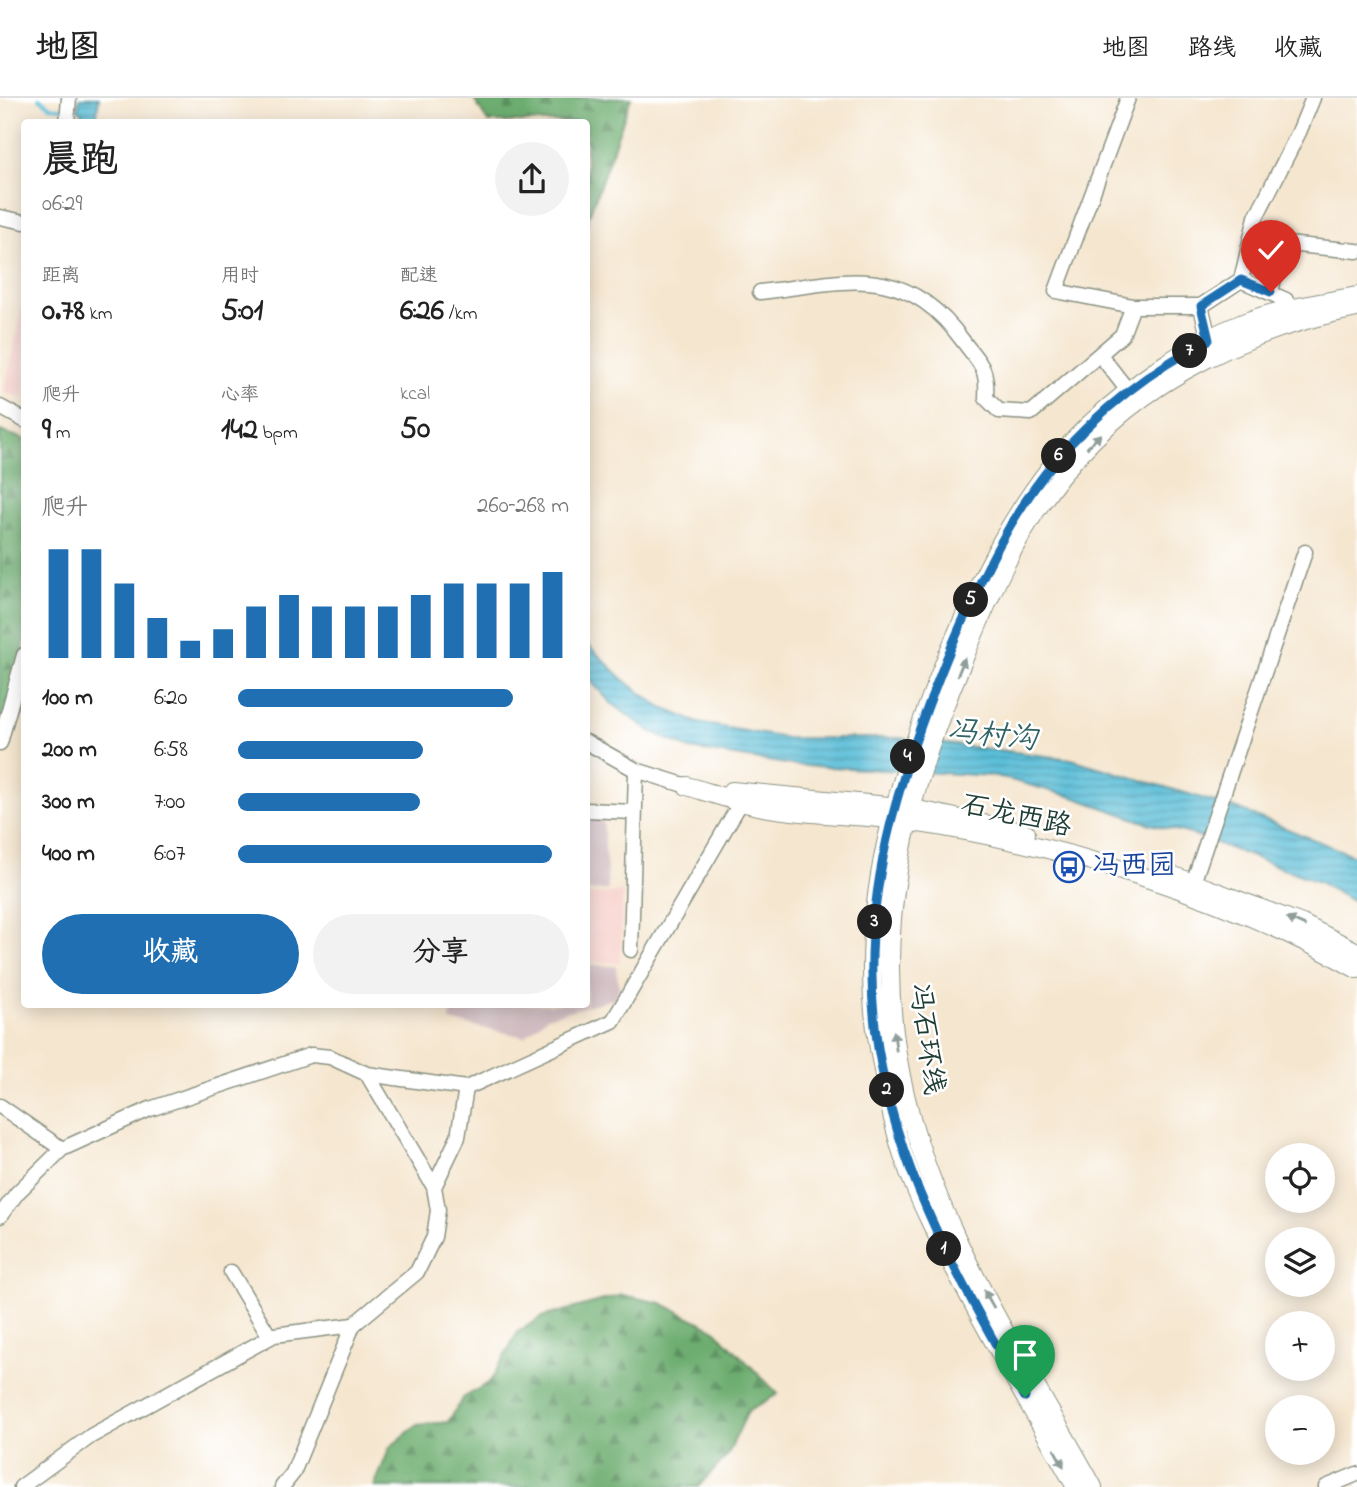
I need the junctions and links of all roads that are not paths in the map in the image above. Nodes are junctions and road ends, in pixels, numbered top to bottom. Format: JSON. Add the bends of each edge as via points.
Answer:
{"nodes":[{"id":1,"x":1128,"y":98,"type":"edge"},
{"id":2,"x":1313,"y":98,"type":"edge"},
{"id":3,"x":0,"y":217,"type":"edge"},
{"id":4,"x":21,"y":221,"type":"edge"},
{"id":5,"x":1357,"y":251,"type":"edge"},
{"id":6,"x":1241,"y":280,"type":"junction"},
{"id":7,"x":760,"y":292,"type":"dead end"},
{"id":8,"x":1271,"y":292,"type":"junction"},
{"id":9,"x":1357,"y":296,"type":"edge"},
{"id":10,"x":1133,"y":306,"type":"junction"},
{"id":11,"x":1201,"y":306,"type":"junction"},
{"id":12,"x":1357,"y":309,"type":"edge"},
{"id":13,"x":1292,"y":317,"type":"junction"},
{"id":14,"x":1209,"y":340,"type":"junction"},
{"id":15,"x":1101,"y":356,"type":"junction"},
{"id":16,"x":1129,"y":392,"type":"junction"},
{"id":17,"x":0,"y":407,"type":"edge"},
{"id":18,"x":21,"y":418,"type":"edge"},
{"id":19,"x":1305,"y":552,"type":"dead end"},
{"id":20,"x":21,"y":666,"type":"edge"},
{"id":21,"x":926,"y":730,"type":"junction"},
{"id":22,"x":0,"y":743,"type":"edge"},
{"id":23,"x":590,"y":744,"type":"edge"},
{"id":24,"x":636,"y":770,"type":"junction"},
{"id":25,"x":687,"y":786,"type":"junction"},
{"id":26,"x":741,"y":802,"type":"junction"},
{"id":27,"x":590,"y":810,"type":"edge"},
{"id":28,"x":634,"y":812,"type":"junction"},
{"id":29,"x":899,"y":814,"type":"junction"},
{"id":30,"x":1191,"y":888,"type":"junction"},
{"id":31,"x":631,"y":950,"type":"dead end"},
{"id":32,"x":1357,"y":952,"type":"edge"},
{"id":33,"x":1357,"y":969,"type":"edge"},
{"id":34,"x":367,"y":1074,"type":"junction"},
{"id":35,"x":466,"y":1088,"type":"junction"},
{"id":36,"x":0,"y":1106,"type":"edge"},
{"id":37,"x":62,"y":1149,"type":"junction"},
{"id":38,"x":434,"y":1186,"type":"junction"},
{"id":39,"x":0,"y":1216,"type":"edge"},
{"id":40,"x":231,"y":1272,"type":"dead end"},
{"id":41,"x":353,"y":1325,"type":"junction"},
{"id":42,"x":270,"y":1337,"type":"junction"},
{"id":43,"x":1357,"y":1474,"type":"edge"},
{"id":44,"x":21,"y":1487,"type":"edge"},
{"id":45,"x":282,"y":1487,"type":"edge"},
{"id":46,"x":1076,"y":1487,"type":"edge"},
{"id":47,"x":1093,"y":1487,"type":"edge"},
{"id":48,"x":1326,"y":1487,"type":"edge"}],
"edges":[{"from":1,"to":10,"type":"street","via":[[1056,291]]},
{"from":2,"to":6,"type":"street","via":[[1256,217]]},
{"from":3,"to":4,"type":"street"},
{"from":5,"to":8,"type":"street","via":[[1287,244],[1281,248]]},
{"from":6,"to":8,"type":"street"},
{"from":6,"to":11,"type":"street"},
{"from":7,"to":15,"type":"street","via":[[871,281],[917,293],[949,322],[987,374],[986,398],[999,411],[1031,413]]},
{"from":8,"to":13,"type":"street","via":[[1286,300]]},
{"from":9,"to":13,"type":"main road","name":"冯石环线"},
{"from":10,"to":11,"type":"street"},
{"from":10,"to":15,"type":"street","via":[[1122,335]]},
{"from":11,"to":14,"type":"street"},
{"from":12,"to":13,"type":"main road","name":"冯石环线"},
{"from":13,"to":14,"type":"main road","name":"冯石环线","via":[[1241,324]]},
{"from":21,"to":13,"type":"main road","name":"冯石环线","one_way":true,"via":[[1006,564],[1042,501],[1079,456],[1119,416],[1166,381]]},
{"from":14,"to":16,"type":"main road","name":"冯石环线"},
{"from":15,"to":16,"type":"street"},
{"from":16,"to":21,"type":"main road","name":"冯石环线","via":[[1056,459],[1007,529],[970,603]]},
{"from":17,"to":18,"type":"street"},
{"from":19,"to":30,"type":"street"},
{"from":20,"to":22,"type":"street"},
{"from":21,"to":29,"type":"main road","name":"冯石环线","via":[[920,778]]},
{"from":21,"to":29,"type":"main road","name":"冯石环线","via":[[901,779]]},
{"from":23,"to":24,"type":"street","name":"石龙西路"},
{"from":24,"to":25,"type":"street","name":"石龙西路"},
{"from":24,"to":28,"type":"street"},
{"from":25,"to":26,"type":"main road","name":"石龙西路"},
{"from":25,"to":29,"type":"main road","name":"石龙西路"},
{"from":26,"to":29,"type":"main road","name":"石龙西路","via":[[760,807]]},
{"from":26,"to":35,"type":"street","via":[[613,1021]]},
{"from":27,"to":28,"type":"street"},
{"from":28,"to":31,"type":"street"},
{"from":29,"to":30,"type":"main road","name":"石龙西路"},
{"from":29,"to":46,"type":"main road","name":"冯石环线","one_way":true,"via":[[877,906],[873,981],[879,1049],[900,1142],[911,1178],[949,1258]]},
{"from":47,"to":29,"type":"main road","name":"冯石环线","one_way":true,"via":[[950,1228],[914,1128],[897,1054],[889,962]]},
{"from":32,"to":30,"type":"main road","name":"石龙西路","one_way":true,"via":[[1302,924]]},
{"from":30,"to":33,"type":"main road","name":"石龙西路"},
{"from":34,"to":35,"type":"street"},
{"from":34,"to":37,"type":"street","via":[[330,1057],[297,1057],[150,1109]]},
{"from":34,"to":38,"type":"street"},
{"from":35,"to":38,"type":"street","via":[[458,1137]]},
{"from":36,"to":37,"type":"street"},
{"from":37,"to":39,"type":"street"},
{"from":38,"to":41,"type":"street","via":[[438,1210],[434,1237],[417,1272]]},
{"from":40,"to":42,"type":"street"},
{"from":41,"to":42,"type":"street"},
{"from":41,"to":45,"type":"street","via":[[293,1473]]},
{"from":42,"to":44,"type":"street","via":[[91,1436]]},
{"from":43,"to":48,"type":"street"}]}
